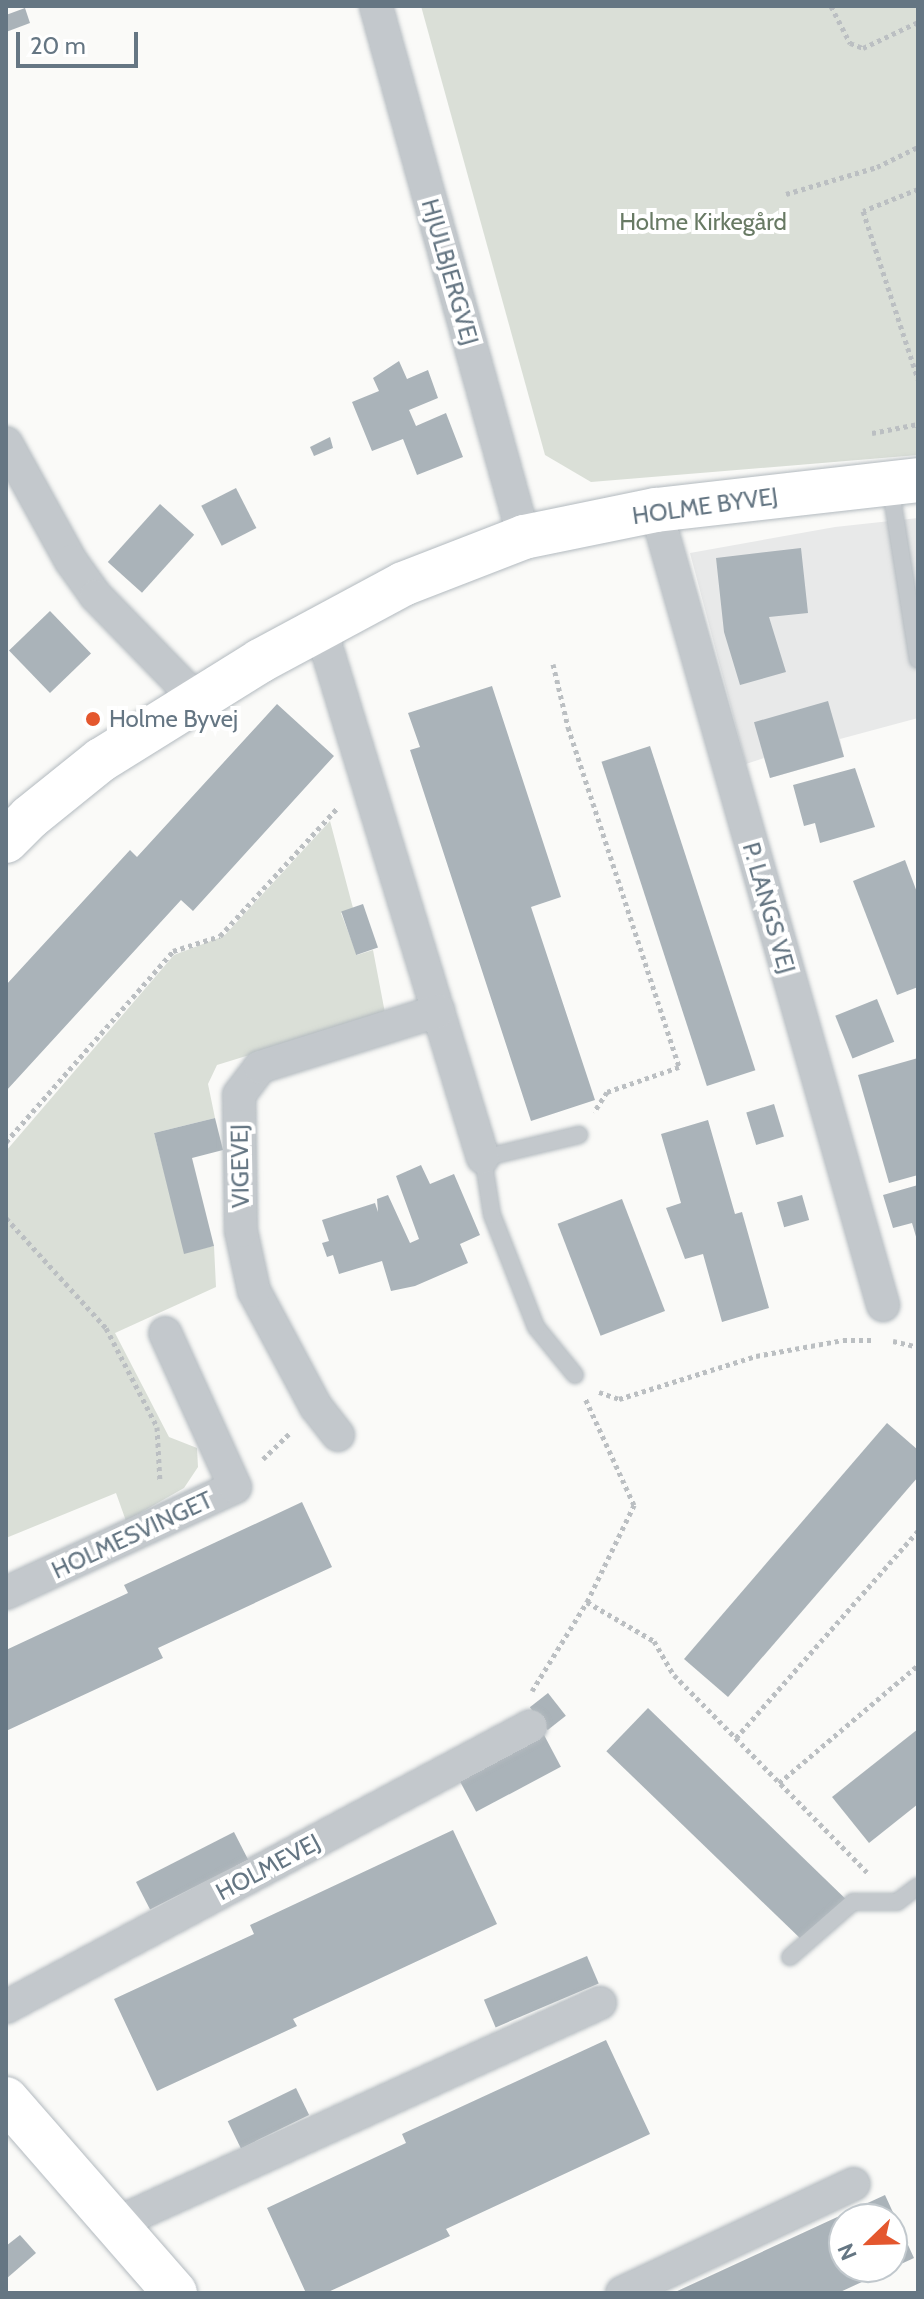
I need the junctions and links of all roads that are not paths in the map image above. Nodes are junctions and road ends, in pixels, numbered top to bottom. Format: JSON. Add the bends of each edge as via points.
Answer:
{"nodes":[{"id":1,"x":376,"y":6,"type":"edge"},
{"id":2,"x":6,"y":443,"type":"edge"},
{"id":3,"x":904,"y":482,"type":"edge"},
{"id":4,"x":656,"y":510,"type":"junction"},
{"id":5,"x":524,"y":537,"type":"junction"},
{"id":6,"x":912,"y":581,"type":"edge"},
{"id":7,"x":321,"y":630,"type":"junction"},
{"id":8,"x":918,"y":660,"type":"edge"},
{"id":9,"x":198,"y":701,"type":"junction"},
{"id":10,"x":6,"y":841,"type":"edge"},
{"id":11,"x":438,"y":1011,"type":"junction"},
{"id":12,"x":579,"y":1135,"type":"road end"},
{"id":13,"x":483,"y":1158,"type":"junction"},
{"id":14,"x":883,"y":1305,"type":"dead end"},
{"id":15,"x":165,"y":1333,"type":"dead end"},
{"id":16,"x":575,"y":1375,"type":"road end"},
{"id":17,"x":338,"y":1435,"type":"dead end"},
{"id":18,"x":6,"y":1593,"type":"edge"},
{"id":19,"x":531,"y":1726,"type":"road end"},
{"id":20,"x":918,"y":1886,"type":"edge"},
{"id":21,"x":790,"y":1957,"type":"dead end"},
{"id":22,"x":600,"y":2003,"type":"dead end"},
{"id":23,"x":6,"y":2007,"type":"edge"},
{"id":24,"x":6,"y":2099,"type":"edge"},
{"id":25,"x":854,"y":2184,"type":"dead end"},
{"id":26,"x":115,"y":2224,"type":"junction"},
{"id":27,"x":175,"y":2293,"type":"edge"},
{"id":28,"x":622,"y":2293,"type":"edge"}],
"edges":[{"from":1,"to":5,"type":"street","name":"HJULBJERGVEJ"},
{"from":2,"to":9,"type":"street","via":[[96,596]]},
{"from":3,"to":4,"type":"street","name":"HOLME BYVEJ"},
{"from":3,"to":6,"type":"lane"},
{"from":4,"to":5,"type":"street","name":"HOLME BYVEJ"},
{"from":4,"to":14,"type":"street","name":"P. LANGS VEJ"},
{"from":5,"to":7,"type":"street","name":"HOLME BYVEJ","via":[[403,584]]},
{"from":6,"to":8,"type":"lane"},
{"from":7,"to":9,"type":"street","name":"HOLME BYVEJ"},
{"from":7,"to":11,"type":"street"},
{"from":9,"to":10,"type":"street","name":"HOLME BYVEJ","via":[[101,760]]},
{"from":11,"to":13,"type":"street"},
{"from":11,"to":17,"type":"street","name":"VIGEVEJ","via":[[260,1067],[239,1095],[241,1231],[254,1291],[316,1407]]},
{"from":12,"to":13,"type":"lane"},
{"from":13,"to":16,"type":"lane","via":[[492,1215],[536,1327]]},
{"from":15,"to":18,"type":"street","name":"HOLMESVINGET","via":[[235,1487]]},
{"from":19,"to":23,"type":"street","name":"HOLMEVEJ"},
{"from":20,"to":21,"type":"lane","via":[[897,1902],[853,1902]]},
{"from":22,"to":26,"type":"street"},
{"from":24,"to":26,"type":"street"},
{"from":25,"to":28,"type":"street"},
{"from":26,"to":27,"type":"street"}]}
